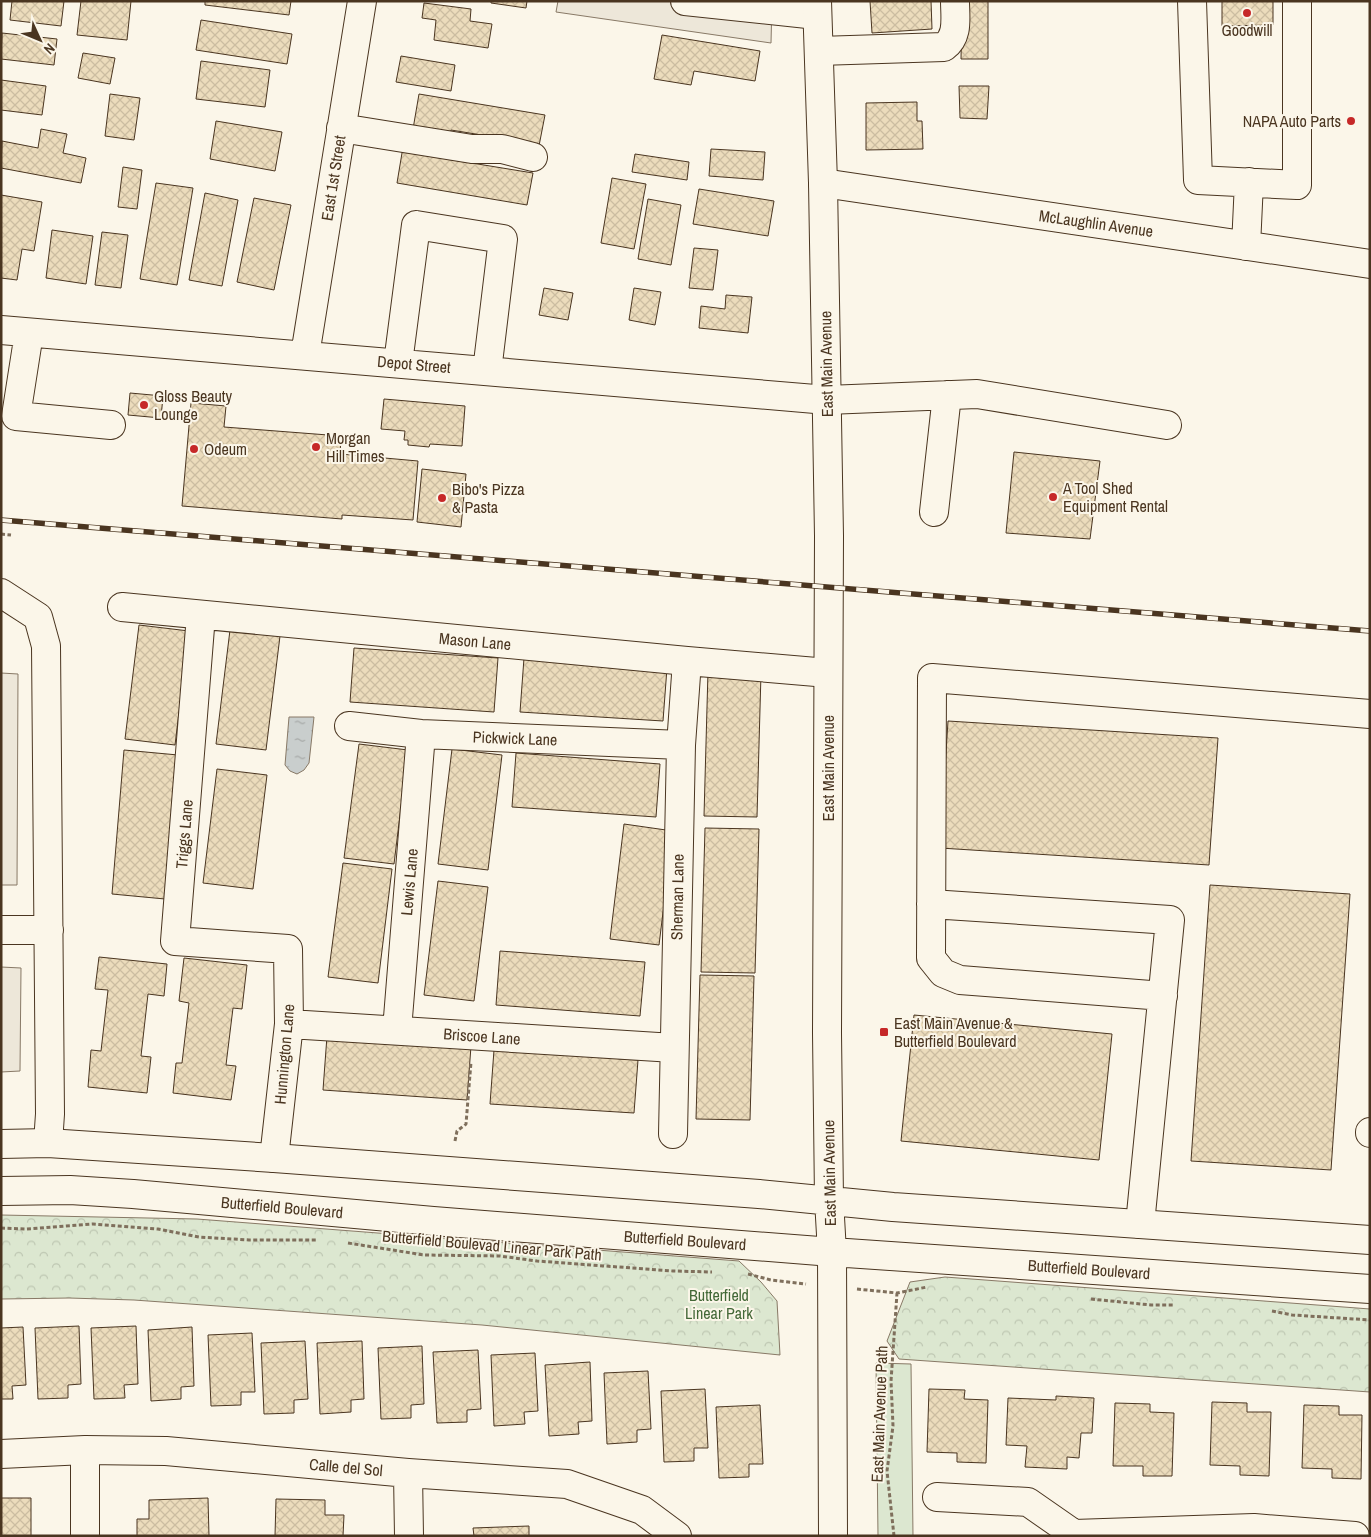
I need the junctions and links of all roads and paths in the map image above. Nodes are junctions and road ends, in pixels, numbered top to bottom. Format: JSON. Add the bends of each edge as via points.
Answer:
{"nodes":[{"id":1,"x":362,"y":1,"type":"edge"},
{"id":2,"x":684,"y":1,"type":"edge"},
{"id":3,"x":955,"y":1,"type":"edge"},
{"id":4,"x":1192,"y":1,"type":"edge"},
{"id":5,"x":1297,"y":1,"type":"edge"},
{"id":6,"x":817,"y":8,"type":"edge"},
{"id":7,"x":819,"y":51,"type":"junction"},
{"id":8,"x":341,"y":128,"type":"junction"},
{"id":9,"x":533,"y":157,"type":"dead end"},
{"id":10,"x":1248,"y":182,"type":"junction"},
{"id":11,"x":823,"y":183,"type":"junction"},
{"id":12,"x":1246,"y":246,"type":"junction"},
{"id":13,"x":1370,"y":264,"type":"edge"},
{"id":14,"x":1,"y":330,"type":"edge"},
{"id":15,"x":29,"y":333,"type":"junction"},
{"id":16,"x":305,"y":355,"type":"junction"},
{"id":17,"x":398,"y":363,"type":"junction"},
{"id":18,"x":487,"y":371,"type":"junction"},
{"id":19,"x":947,"y":395,"type":"junction"},
{"id":20,"x":827,"y":400,"type":"junction"},
{"id":21,"x":111,"y":424,"type":"dead end"},
{"id":22,"x":1167,"y":426,"type":"dead end"},
{"id":23,"x":934,"y":512,"type":"dead end"},
{"id":24,"x":1,"y":534,"type":"edge"},
{"id":25,"x":11,"y":535,"type":"dead end"},
{"id":26,"x":1,"y":593,"type":"edge"},
{"id":27,"x":122,"y":607,"type":"dead end"},
{"id":28,"x":201,"y":615,"type":"junction"},
{"id":29,"x":687,"y":661,"type":"junction"},
{"id":30,"x":828,"y":672,"type":"junction"},
{"id":31,"x":1370,"y":714,"type":"edge"},
{"id":32,"x":349,"y":726,"type":"dead end"},
{"id":33,"x":421,"y":734,"type":"junction"},
{"id":34,"x":681,"y":745,"type":"junction"},
{"id":35,"x":931,"y":904,"type":"junction"},
{"id":36,"x":1,"y":930,"type":"edge"},
{"id":37,"x":49,"y":930,"type":"junction"},
{"id":38,"x":288,"y":949,"type":"joint"},
{"id":39,"x":1163,"y":996,"type":"junction"},
{"id":40,"x":290,"y":1024,"type":"junction"},
{"id":41,"x":397,"y":1030,"type":"junction"},
{"id":42,"x":674,"y":1048,"type":"junction"},
{"id":43,"x":471,"y":1061,"type":"dead end"},
{"id":44,"x":673,"y":1134,"type":"dead end"},
{"id":45,"x":455,"y":1142,"type":"dead end"},
{"id":46,"x":48,"y":1143,"type":"junction"},
{"id":47,"x":1,"y":1144,"type":"edge"},
{"id":48,"x":274,"y":1158,"type":"junction"},
{"id":49,"x":1,"y":1191,"type":"edge"},
{"id":50,"x":829,"y":1200,"type":"junction"},
{"id":51,"x":1140,"y":1224,"type":"junction"},
{"id":52,"x":1,"y":1228,"type":"edge"},
{"id":53,"x":320,"y":1240,"type":"dead end"},
{"id":54,"x":1370,"y":1240,"type":"edge"},
{"id":55,"x":345,"y":1242,"type":"dead end"},
{"id":56,"x":832,"y":1252,"type":"junction"},
{"id":57,"x":721,"y":1272,"type":"dead end"},
{"id":58,"x":740,"y":1272,"type":"dead end"},
{"id":59,"x":771,"y":1280,"type":"dead end"},
{"id":60,"x":1370,"y":1289,"type":"edge"},
{"id":61,"x":897,"y":1293,"type":"dead end"},
{"id":62,"x":85,"y":1450,"type":"junction"},
{"id":63,"x":1,"y":1454,"type":"edge"},
{"id":64,"x":408,"y":1473,"type":"junction"},
{"id":65,"x":937,"y":1497,"type":"dead end"},
{"id":66,"x":1074,"y":1535,"type":"edge"},
{"id":67,"x":85,"y":1536,"type":"edge"},
{"id":68,"x":409,"y":1536,"type":"edge"},
{"id":69,"x":677,"y":1536,"type":"edge"},
{"id":70,"x":833,"y":1536,"type":"edge"},
{"id":71,"x":894,"y":1536,"type":"edge"},
{"id":72,"x":1355,"y":1536,"type":"edge"}],
"edges":[{"from":1,"to":8,"type":"street","name":"East 1st Street"},
{"from":2,"to":6,"type":"street"},
{"from":3,"to":7,"type":"street","via":[[955,32],[952,41],[944,47]]},
{"from":4,"to":10,"type":"street","via":[[1198,180]]},
{"from":5,"to":10,"type":"street","via":[[1297,185]]},
{"from":6,"to":7,"type":"street","name":"East Main Avenue"},
{"from":7,"to":11,"type":"street","name":"East Main Avenue"},
{"from":8,"to":9,"type":"street","via":[[472,149],[502,148]]},
{"from":8,"to":16,"type":"street","name":"East 1st Street"},
{"from":10,"to":12,"type":"street"},
{"from":11,"to":12,"type":"street","name":"McLaughlin Avenue"},
{"from":11,"to":20,"type":"street","name":"East Main Avenue"},
{"from":12,"to":13,"type":"street","name":"McLaughlin Avenue"},
{"from":14,"to":15,"type":"street","name":"Depot Street"},
{"from":15,"to":16,"type":"street","name":"Depot Street"},
{"from":15,"to":21,"type":"street","via":[[16,416]]},
{"from":16,"to":17,"type":"street","name":"Depot Street"},
{"from":17,"to":18,"type":"street","name":"Depot Street"},
{"from":17,"to":18,"type":"street","via":[[416,225],[503,239]]},
{"from":18,"to":20,"type":"street","name":"Depot Street"},
{"from":19,"to":20,"type":"street","name":"Depot Street"},
{"from":19,"to":22,"type":"street","name":"Depot Street","via":[[977,394]]},
{"from":19,"to":23,"type":"street"},
{"from":20,"to":30,"type":"street","name":"East Main Avenue"},
{"from":24,"to":25,"type":"path"},
{"from":26,"to":37,"type":"street","via":[[38,617],[46,646]]},
{"from":27,"to":28,"type":"street","name":"Mason Lane"},
{"from":28,"to":29,"type":"street","name":"Mason Lane"},
{"from":28,"to":38,"type":"street","name":"Triggs Lane","via":[[175,941]]},
{"from":29,"to":30,"type":"street","name":"Mason Lane"},
{"from":29,"to":34,"type":"street","name":"Sherman Lane"},
{"from":30,"to":50,"type":"street","name":"East Main Avenue"},
{"from":31,"to":35,"type":"street","via":[[932,678]]},
{"from":32,"to":33,"type":"street","name":"Pickwick Lane"},
{"from":33,"to":34,"type":"street","name":"Pickwick Lane"},
{"from":33,"to":41,"type":"street","name":"Lewis Lane"},
{"from":34,"to":42,"type":"street","name":"Sherman Lane"},
{"from":35,"to":39,"type":"street","via":[[931,958],[943,973],[960,980]]},
{"from":35,"to":39,"type":"street","via":[[1170,920]]},
{"from":36,"to":37,"type":"street"},
{"from":37,"to":46,"type":"street"},
{"from":38,"to":40,"type":"street","name":"Hunnington Lane"},
{"from":39,"to":51,"type":"street"},
{"from":40,"to":41,"type":"street","name":"Briscoe Lane"},
{"from":40,"to":48,"type":"street","name":"Hunnington Lane"},
{"from":41,"to":42,"type":"street","name":"Briscoe Lane"},
{"from":42,"to":44,"type":"street","name":"Sherman Lane"},
{"from":43,"to":45,"type":"path","via":[[466,1124],[457,1130]]},
{"from":46,"to":47,"type":"street"},
{"from":46,"to":48,"type":"street"},
{"from":48,"to":50,"type":"street"},
{"from":49,"to":56,"type":"street","name":"Butterfield Boulevard","via":[[70,1190],[133,1194]]},
{"from":50,"to":51,"type":"street"},
{"from":50,"to":56,"type":"street","name":"East Main Avenue"},
{"from":51,"to":54,"type":"street"},
{"from":52,"to":53,"type":"path","via":[[101,1224],[158,1229],[199,1237]]},
{"from":55,"to":57,"type":"path","name":"Butterfield Boulevad Linear Park Path","via":[[424,1255],[500,1256],[673,1272]]},
{"from":56,"to":60,"type":"street","name":"Butterfield Boulevard"},
{"from":56,"to":70,"type":"street","name":"East Main Avenue"},
{"from":58,"to":59,"type":"path"},
{"from":61,"to":71,"type":"path","name":"East Main Avenue Path","via":[[891,1381],[893,1426],[887,1471]]},
{"from":62,"to":63,"type":"street","name":"Calle del Sol"},
{"from":62,"to":64,"type":"street","name":"Calle del Sol","via":[[166,1451]]},
{"from":62,"to":67,"type":"street"},
{"from":64,"to":68,"type":"street"},
{"from":64,"to":69,"type":"street","name":"Calle del Sol","via":[[567,1484],[642,1510]]},
{"from":65,"to":66,"type":"street","via":[[1028,1502]]},
{"from":66,"to":72,"type":"street","via":[[1254,1528]]}]}
